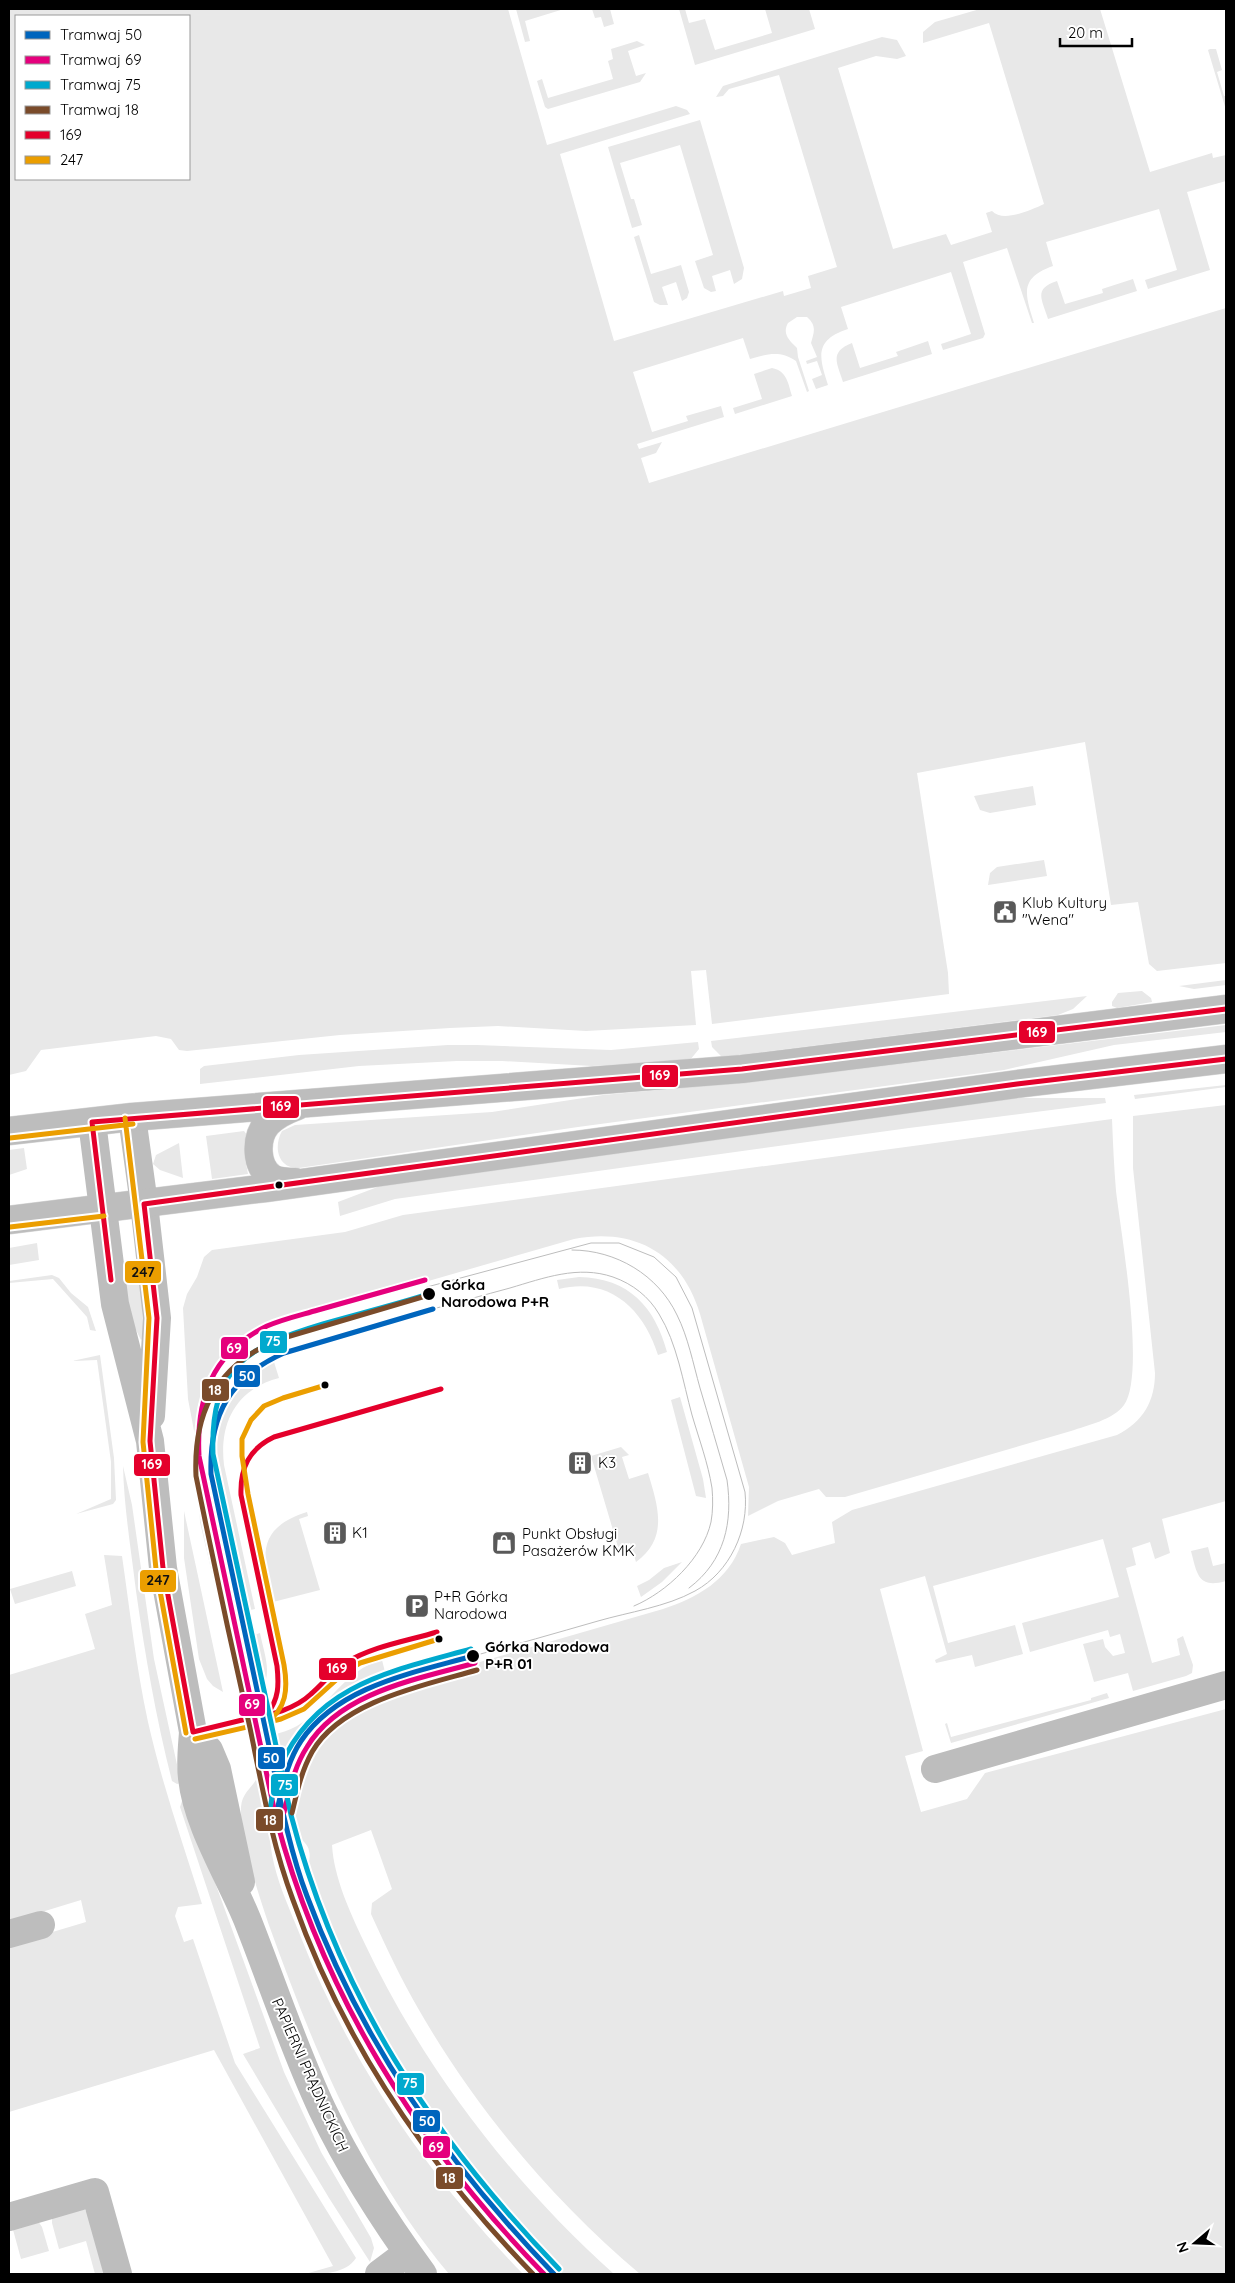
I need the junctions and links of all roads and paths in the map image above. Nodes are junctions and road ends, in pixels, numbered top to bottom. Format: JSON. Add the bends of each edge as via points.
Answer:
{"nodes":[{"id":1,"x":1226,"y":1009,"type":"edge"},
{"id":2,"x":1226,"y":1059,"type":"edge"},
{"id":3,"x":308,"y":1103,"type":"junction"},
{"id":4,"x":132,"y":1117,"type":"junction"},
{"id":5,"x":92,"y":1122,"type":"junction"},
{"id":6,"x":9,"y":1132,"type":"edge"},
{"id":7,"x":303,"y":1182,"type":"junction"},
{"id":8,"x":144,"y":1204,"type":"junction"},
{"id":9,"x":103,"y":1209,"type":"junction"},
{"id":10,"x":9,"y":1220,"type":"edge"},
{"id":11,"x":150,"y":1441,"type":"junction"},
{"id":12,"x":1226,"y":1685,"type":"edge"},
{"id":13,"x":935,"y":1769,"type":"dead end"},
{"id":14,"x":41,"y":1925,"type":"dead end"},
{"id":15,"x":9,"y":1934,"type":"edge"},
{"id":16,"x":9,"y":2217,"type":"edge"},
{"id":17,"x":407,"y":2252,"type":"junction"},
{"id":18,"x":118,"y":2274,"type":"edge"},
{"id":19,"x":379,"y":2274,"type":"edge"},
{"id":20,"x":422,"y":2274,"type":"edge"}],
"edges":[{"from":1,"to":3,"type":"main road","via":[[742,1069]]},
{"from":2,"to":7,"type":"main road","via":[[1017,1084]]},
{"from":3,"to":4,"type":"main road"},
{"from":3,"to":7,"type":"main road","via":[[272,1119],[261,1133],[258,1147],[261,1163],[272,1178]]},
{"from":4,"to":5,"type":"main road"},
{"from":4,"to":8,"type":"main road","name":"PAPIERNI PRĄDNICKICH"},
{"from":5,"to":6,"type":"main road"},
{"from":5,"to":9,"type":"main road","name":"PAPIERNI PRĄDNICKICH"},
{"from":7,"to":8,"type":"main road"},
{"from":8,"to":9,"type":"main road"},
{"from":8,"to":11,"type":"main road","name":"PAPIERNI PRĄDNICKICH","via":[[157,1318]]},
{"from":9,"to":10,"type":"main road"},
{"from":9,"to":11,"type":"main road","name":"PAPIERNI PRĄDNICKICH","via":[[115,1304]]},
{"from":11,"to":17,"type":"main road","name":"PAPIERNI PRĄDNICKICH","via":[[163,1568],[193,1732],[208,1750],[217,1769],[238,1861],[246,1918],[279,2008],[322,2108],[352,2168]]},
{"from":12,"to":13,"type":"main road"},
{"from":14,"to":15,"type":"main road"},
{"from":16,"to":18,"type":"main road","via":[[95,2192]]},
{"from":17,"to":19,"type":"main road"},
{"from":17,"to":20,"type":"main road","name":"PAPIERNI PRĄDNICKICH"}]}
